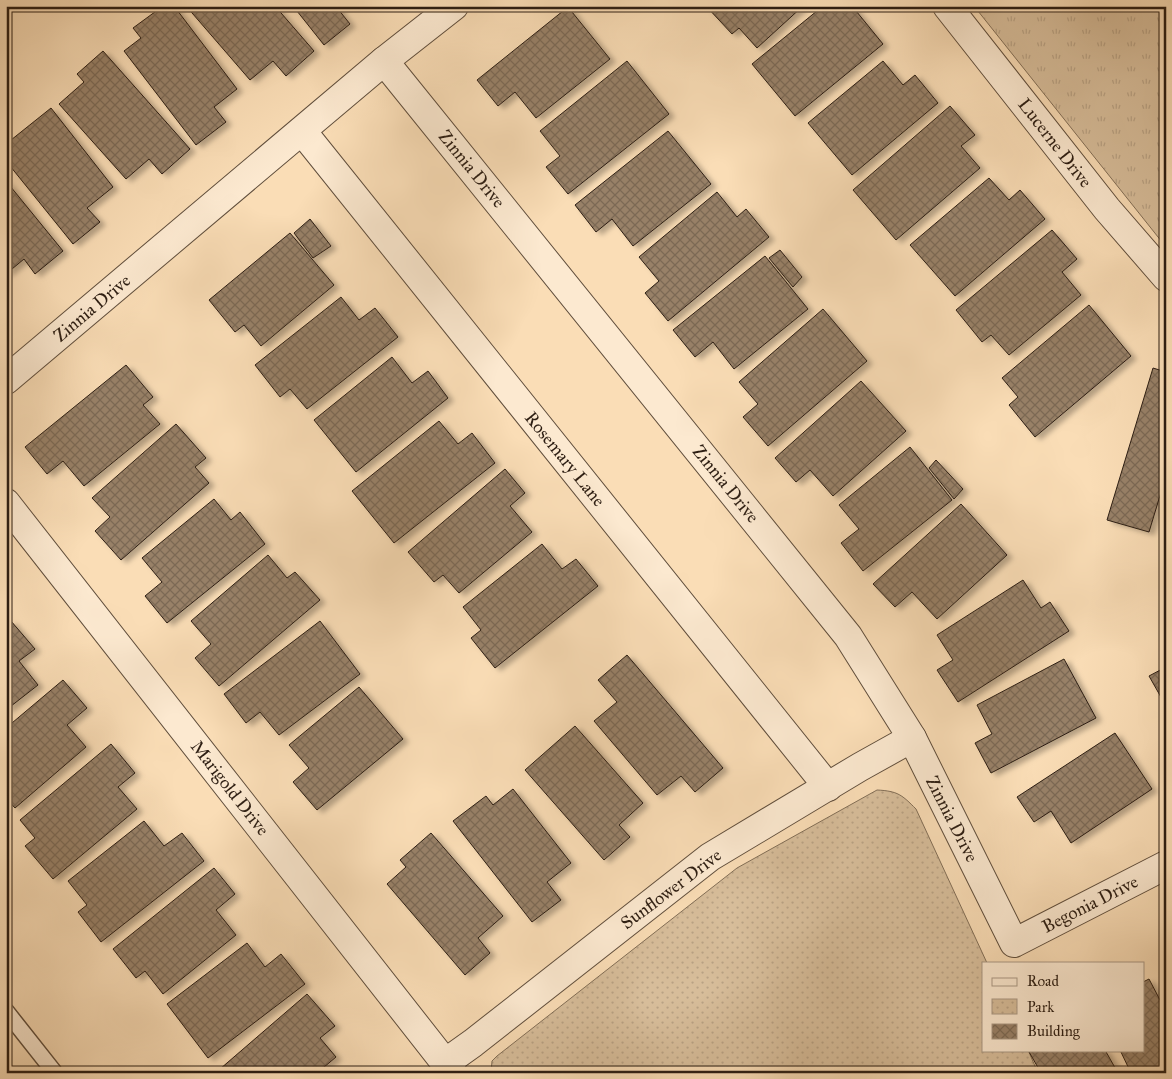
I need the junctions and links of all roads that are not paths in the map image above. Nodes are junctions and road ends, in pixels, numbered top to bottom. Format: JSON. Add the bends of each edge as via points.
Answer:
{"nodes":[{"id":1,"x":454,"y":6,"type":"edge"},
{"id":2,"x":947,"y":6,"type":"edge"},
{"id":3,"x":384,"y":61,"type":"junction"},
{"id":4,"x":302,"y":132,"type":"junction"},
{"id":5,"x":1166,"y":277,"type":"edge"},
{"id":6,"x":6,"y":380,"type":"edge"},
{"id":7,"x":6,"y":503,"type":"edge"},
{"id":8,"x":912,"y":738,"type":"junction"},
{"id":9,"x":828,"y":787,"type":"junction"},
{"id":10,"x":1166,"y":865,"type":"edge"},
{"id":11,"x":1014,"y":943,"type":"joint"},
{"id":12,"x":6,"y":1011,"type":"edge"},
{"id":13,"x":449,"y":1068,"type":"edge"},
{"id":14,"x":56,"y":1073,"type":"edge"}],
"edges":[{"from":1,"to":3,"type":"street","name":"Zinnia Drive"},
{"from":2,"to":5,"type":"street","name":"Lucerne Drive","via":[[1107,209]]},
{"from":3,"to":4,"type":"street","name":"Zinnia Drive"},
{"from":3,"to":8,"type":"street","name":"Zinnia Drive","via":[[848,636]]},
{"from":4,"to":6,"type":"street","name":"Zinnia Drive"},
{"from":4,"to":9,"type":"street","name":"Rosemary Lane"},
{"from":7,"to":13,"type":"street","name":"Marigold Drive"},
{"from":8,"to":9,"type":"street","name":"Sunflower Drive"},
{"from":8,"to":11,"type":"street","name":"Zinnia Drive"},
{"from":9,"to":13,"type":"street","name":"Sunflower Drive","via":[[710,857],[473,1043]]},
{"from":10,"to":11,"type":"street","name":"Begonia Drive"},
{"from":12,"to":14,"type":"lane"}]}
